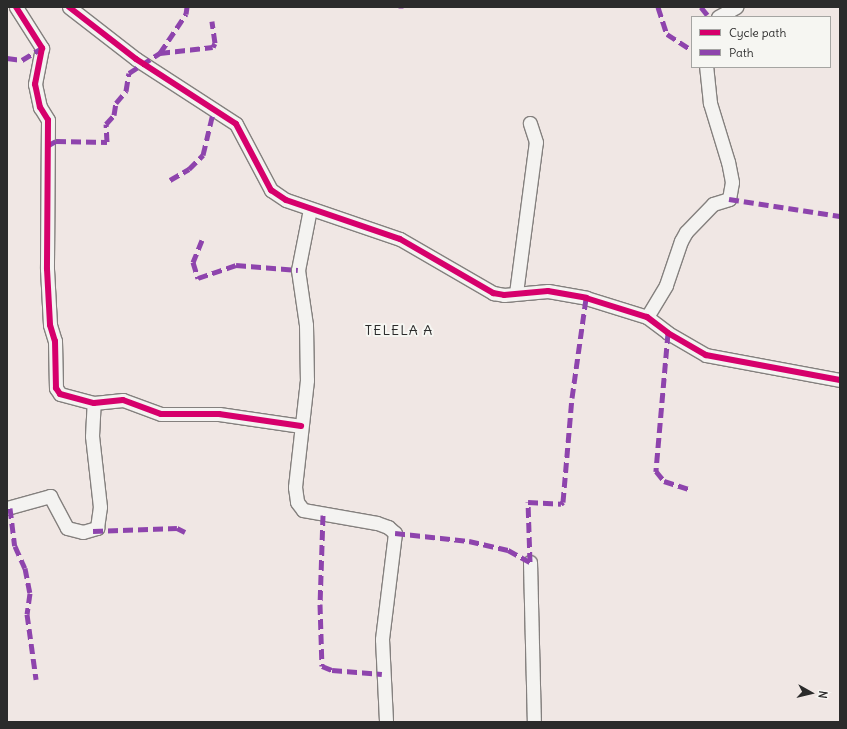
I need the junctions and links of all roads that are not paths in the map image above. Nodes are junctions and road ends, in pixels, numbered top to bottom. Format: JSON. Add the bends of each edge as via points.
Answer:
{"nodes":[{"id":1,"x":16,"y":7,"type":"edge"},
{"id":2,"x":69,"y":7,"type":"edge"},
{"id":3,"x":736,"y":7,"type":"edge"},
{"id":4,"x":720,"y":16,"type":"edge"},
{"id":5,"x":706,"y":68,"type":"edge"},
{"id":6,"x":530,"y":123,"type":"dead end"},
{"id":7,"x":310,"y":209,"type":"junction"},
{"id":8,"x":516,"y":293,"type":"junction"},
{"id":9,"x":647,"y":316,"type":"junction"},
{"id":10,"x":840,"y":380,"type":"edge"},
{"id":11,"x":94,"y":403,"type":"junction"},
{"id":12,"x":301,"y":426,"type":"junction"},
{"id":13,"x":7,"y":508,"type":"edge"},
{"id":14,"x":530,"y":562,"type":"dead end"},
{"id":15,"x":386,"y":722,"type":"edge"},
{"id":16,"x":534,"y":722,"type":"edge"}],
"edges":[{"from":1,"to":11,"type":"street","via":[[42,48],[35,84],[40,107],[48,120],[47,269],[50,325],[55,341],[56,388],[60,394]]},
{"from":2,"to":7,"type":"street","via":[[136,59],[236,124],[271,190],[286,200]]},
{"from":3,"to":4,"type":"street"},
{"from":5,"to":9,"type":"street","via":[[710,103],[732,182],[729,199],[713,204],[686,232],[666,285]]},
{"from":6,"to":8,"type":"street","via":[[536,142]]},
{"from":7,"to":8,"type":"street","via":[[372,227],[400,239],[493,293]]},
{"from":7,"to":12,"type":"street","via":[[298,270],[306,325],[307,380]]},
{"from":8,"to":9,"type":"street","via":[[541,291],[572,295]]},
{"from":9,"to":10,"type":"street","via":[[668,333],[706,355]]},
{"from":11,"to":12,"type":"street","via":[[123,400],[160,414],[219,414]]},
{"from":11,"to":13,"type":"street","via":[[92,436],[100,507],[97,528],[83,532],[67,528],[58,507],[48,496]]},
{"from":12,"to":15,"type":"street","via":[[295,487],[300,508],[314,514],[377,523],[388,526],[395,533],[382,645]]},
{"from":14,"to":16,"type":"street"}]}
